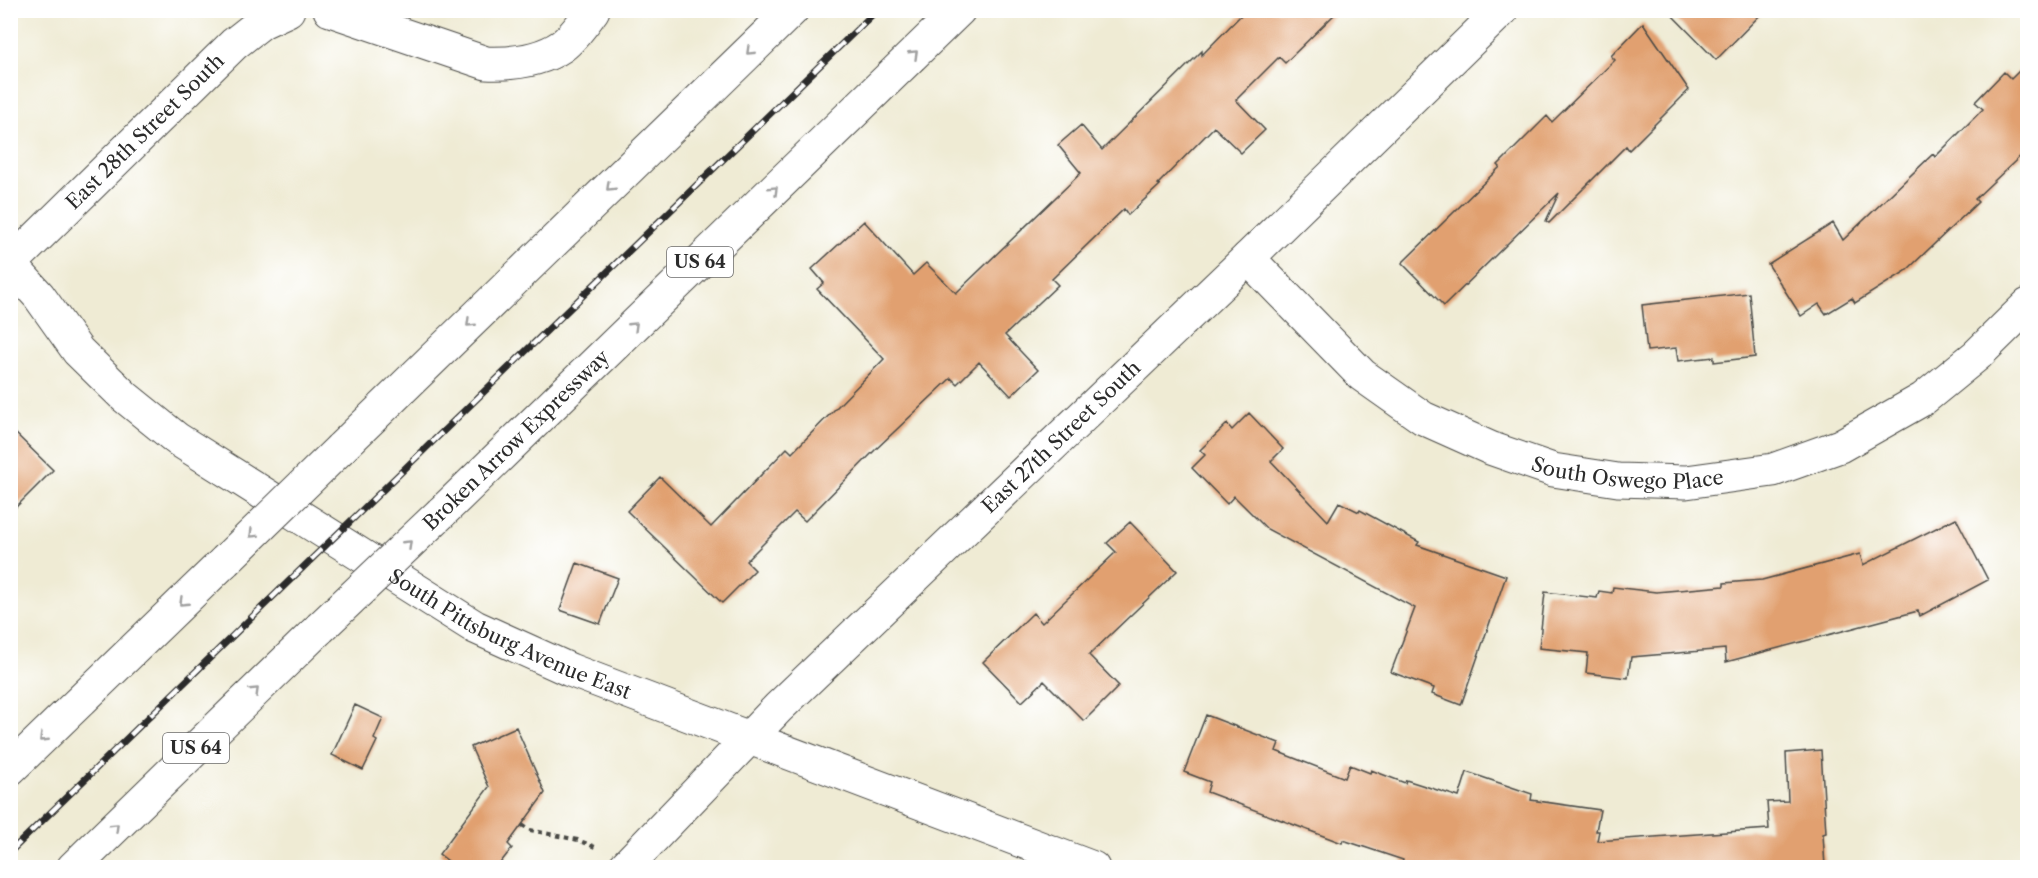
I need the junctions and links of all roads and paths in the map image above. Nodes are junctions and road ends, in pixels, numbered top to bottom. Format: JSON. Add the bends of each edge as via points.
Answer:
{"nodes":[{"id":1,"x":288,"y":10,"type":"edge"},
{"id":2,"x":330,"y":10,"type":"edge"},
{"id":3,"x":593,"y":10,"type":"edge"},
{"id":4,"x":792,"y":10,"type":"edge"},
{"id":5,"x":959,"y":10,"type":"edge"},
{"id":6,"x":1502,"y":10,"type":"edge"},
{"id":7,"x":1248,"y":258,"type":"junction"},
{"id":8,"x":10,"y":264,"type":"edge"},
{"id":9,"x":2028,"y":305,"type":"edge"},
{"id":10,"x":749,"y":737,"type":"junction"},
{"id":11,"x":10,"y":769,"type":"edge"},
{"id":12,"x":522,"y":825,"type":"dead end"},
{"id":13,"x":626,"y":866,"type":"edge"},
{"id":14,"x":73,"y":867,"type":"edge"},
{"id":15,"x":1093,"y":867,"type":"edge"}],
"edges":[{"from":1,"to":8,"type":"main road","name":"East 28th Street South","via":[[262,22],[234,44]]},
{"from":2,"to":3,"type":"main road","via":[[486,63],[512,64],[562,46]]},
{"from":4,"to":11,"type":"main road","one_way":true,"bridge":true},
{"from":14,"to":5,"type":"main road","name":"Broken Arrow Expressway","number":"US 64","one_way":true,"bridge":true},
{"from":6,"to":7,"type":"main road","name":"East 27th Street South"},
{"from":7,"to":9,"type":"main road","name":"South Oswego Place","via":[[1362,375],[1423,418],[1553,470],[1618,480],[1686,482],[1773,470],[1840,446],[1923,399],[1977,356]]},
{"from":7,"to":10,"type":"main road","name":"East 27th Street South"},
{"from":8,"to":10,"type":"main road","name":"South Pittsburg Avenue East","via":[[39,296],[78,351],[177,439],[475,627],[570,670]]},
{"from":10,"to":13,"type":"main road","name":"East 27th Street South"},
{"from":10,"to":15,"type":"main road","name":"South Pittsburg Avenue East"},
{"from":12,"to":13,"type":"path","via":[[602,849]]}]}
